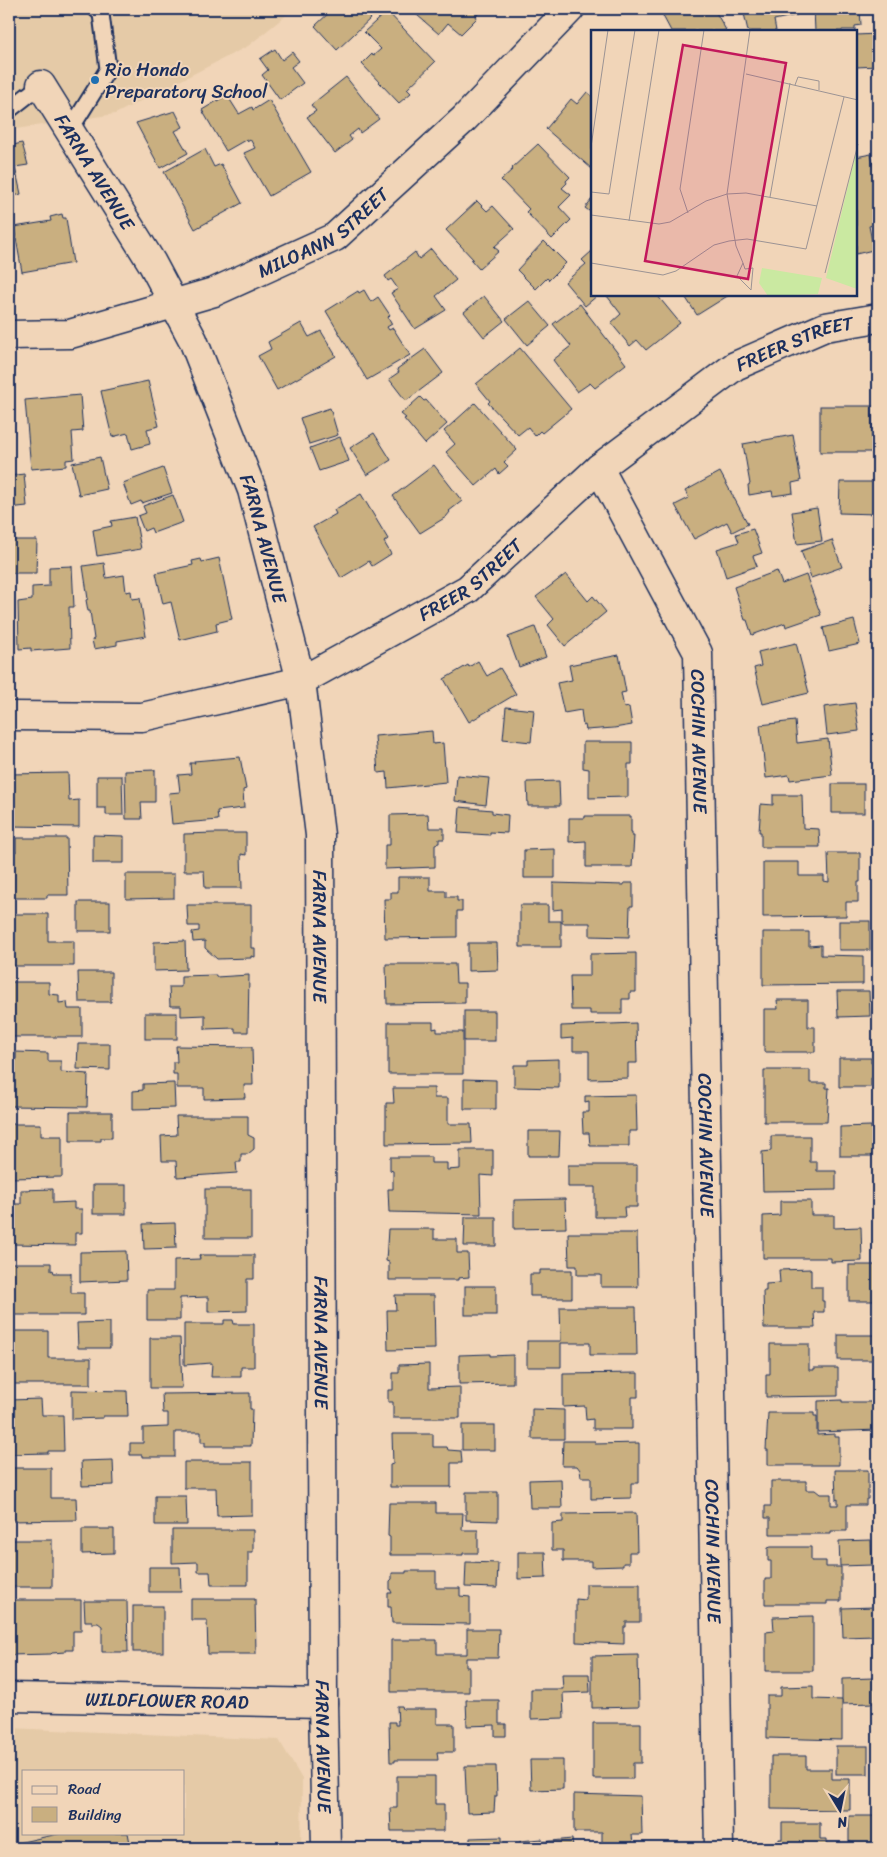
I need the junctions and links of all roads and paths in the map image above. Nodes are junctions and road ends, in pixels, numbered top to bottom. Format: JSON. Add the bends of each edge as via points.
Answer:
{"nodes":[{"id":1,"x":96,"y":9,"type":"edge"},
{"id":2,"x":570,"y":9,"type":"edge"},
{"id":3,"x":41,"y":85,"type":"joint"},
{"id":4,"x":9,"y":110,"type":"edge"},
{"id":5,"x":70,"y":130,"type":"junction"},
{"id":6,"x":174,"y":303,"type":"junction"},
{"id":7,"x":878,"y":318,"type":"edge"},
{"id":8,"x":9,"y":335,"type":"edge"},
{"id":9,"x":599,"y":468,"type":"junction"},
{"id":10,"x":301,"y":681,"type":"junction"},
{"id":11,"x":9,"y":716,"type":"edge"},
{"id":12,"x":9,"y":1697,"type":"edge"},
{"id":13,"x":323,"y":1703,"type":"junction"},
{"id":14,"x":326,"y":1848,"type":"edge"},
{"id":15,"x":719,"y":1848,"type":"edge"}],
"edges":[{"from":1,"to":5,"type":"lane","via":[[102,14],[108,70]]},
{"from":2,"to":6,"type":"street","name":"MILOANN STREET","via":[[464,119],[335,237],[214,292]]},
{"from":3,"to":4,"type":"lane"},
{"from":3,"to":5,"type":"street","name":"FARNA AVENUE"},
{"from":5,"to":6,"type":"street","name":"FARNA AVENUE"},
{"from":6,"to":8,"type":"street","name":"MILOANN STREET","via":[[70,334]]},
{"from":6,"to":10,"type":"street","name":"FARNA AVENUE","via":[[193,340],[252,490]]},
{"from":7,"to":9,"type":"street","name":"FREER STREET","via":[[825,327],[735,366]]},
{"from":9,"to":10,"type":"street","name":"FREER STREET","via":[[468,589]]},
{"from":9,"to":15,"type":"street","name":"COCHIN AVENUE","via":[[698,653]]},
{"from":10,"to":11,"type":"street","name":"FREER STREET","via":[[142,717]]},
{"from":10,"to":13,"type":"street","name":"FARNA AVENUE","via":[[320,835]]},
{"from":12,"to":13,"type":"street","name":"WILDFLOWER ROAD"},
{"from":13,"to":14,"type":"street","name":"FARNA AVENUE"}]}
